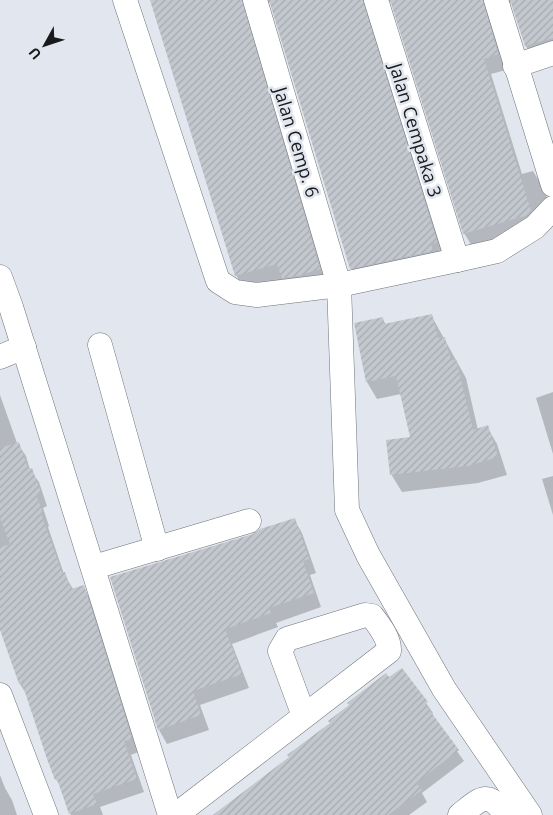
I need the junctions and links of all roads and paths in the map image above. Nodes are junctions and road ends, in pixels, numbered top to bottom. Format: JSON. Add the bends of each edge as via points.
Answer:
{"nodes":[{"id":1,"x":125,"y":0,"type":"edge"},
{"id":2,"x":255,"y":0,"type":"edge"},
{"id":3,"x":376,"y":0,"type":"edge"},
{"id":4,"x":496,"y":0,"type":"edge"},
{"id":5,"x":553,"y":53,"type":"edge"},
{"id":6,"x":515,"y":66,"type":"junction"},
{"id":7,"x":553,"y":185,"type":"edge"},
{"id":8,"x":553,"y":208,"type":"edge"},
{"id":9,"x":457,"y":260,"type":"junction"},
{"id":10,"x":0,"y":277,"type":"edge"},
{"id":11,"x":340,"y":285,"type":"junction"},
{"id":12,"x":100,"y":345,"type":"dead end"},
{"id":13,"x":24,"y":347,"type":"junction"},
{"id":14,"x":0,"y":357,"type":"edge"},
{"id":15,"x":249,"y":521,"type":"dead end"},
{"id":16,"x":157,"y":549,"type":"junction"},
{"id":17,"x":94,"y":568,"type":"junction"},
{"id":18,"x":0,"y":695,"type":"edge"},
{"id":19,"x":304,"y":716,"type":"junction"},
{"id":20,"x":502,"y":810,"type":"edge"},
{"id":21,"x":46,"y":815,"type":"edge"},
{"id":22,"x":170,"y":815,"type":"edge"},
{"id":23,"x":176,"y":815,"type":"edge"},
{"id":24,"x":460,"y":815,"type":"edge"},
{"id":25,"x":530,"y":815,"type":"edge"}],
"edges":[{"from":1,"to":11,"type":"street","via":[[218,281],[235,292],[257,295]]},
{"from":2,"to":11,"type":"street","name":"Jalan Cemp. 6"},
{"from":3,"to":9,"type":"street","name":"Jalan Cempaka 3"},
{"from":4,"to":6,"type":"street"},
{"from":5,"to":6,"type":"street"},
{"from":6,"to":7,"type":"street"},
{"from":8,"to":9,"type":"street","via":[[536,227],[496,251]]},
{"from":9,"to":11,"type":"street"},
{"from":10,"to":13,"type":"street"},
{"from":11,"to":25,"type":"street","name":"Jalan Cemp. 6","via":[[347,510],[368,555],[444,689]]},
{"from":12,"to":16,"type":"street"},
{"from":13,"to":14,"type":"street"},
{"from":13,"to":17,"type":"street"},
{"from":15,"to":16,"type":"street"},
{"from":16,"to":17,"type":"street"},
{"from":17,"to":22,"type":"street"},
{"from":18,"to":21,"type":"street"},
{"from":19,"to":19,"type":"street","via":[[389,651],[387,640],[372,616],[365,615],[287,639],[283,644],[280,651]]},
{"from":19,"to":23,"type":"street"},
{"from":20,"to":24,"type":"street","via":[[484,798]]}]}
